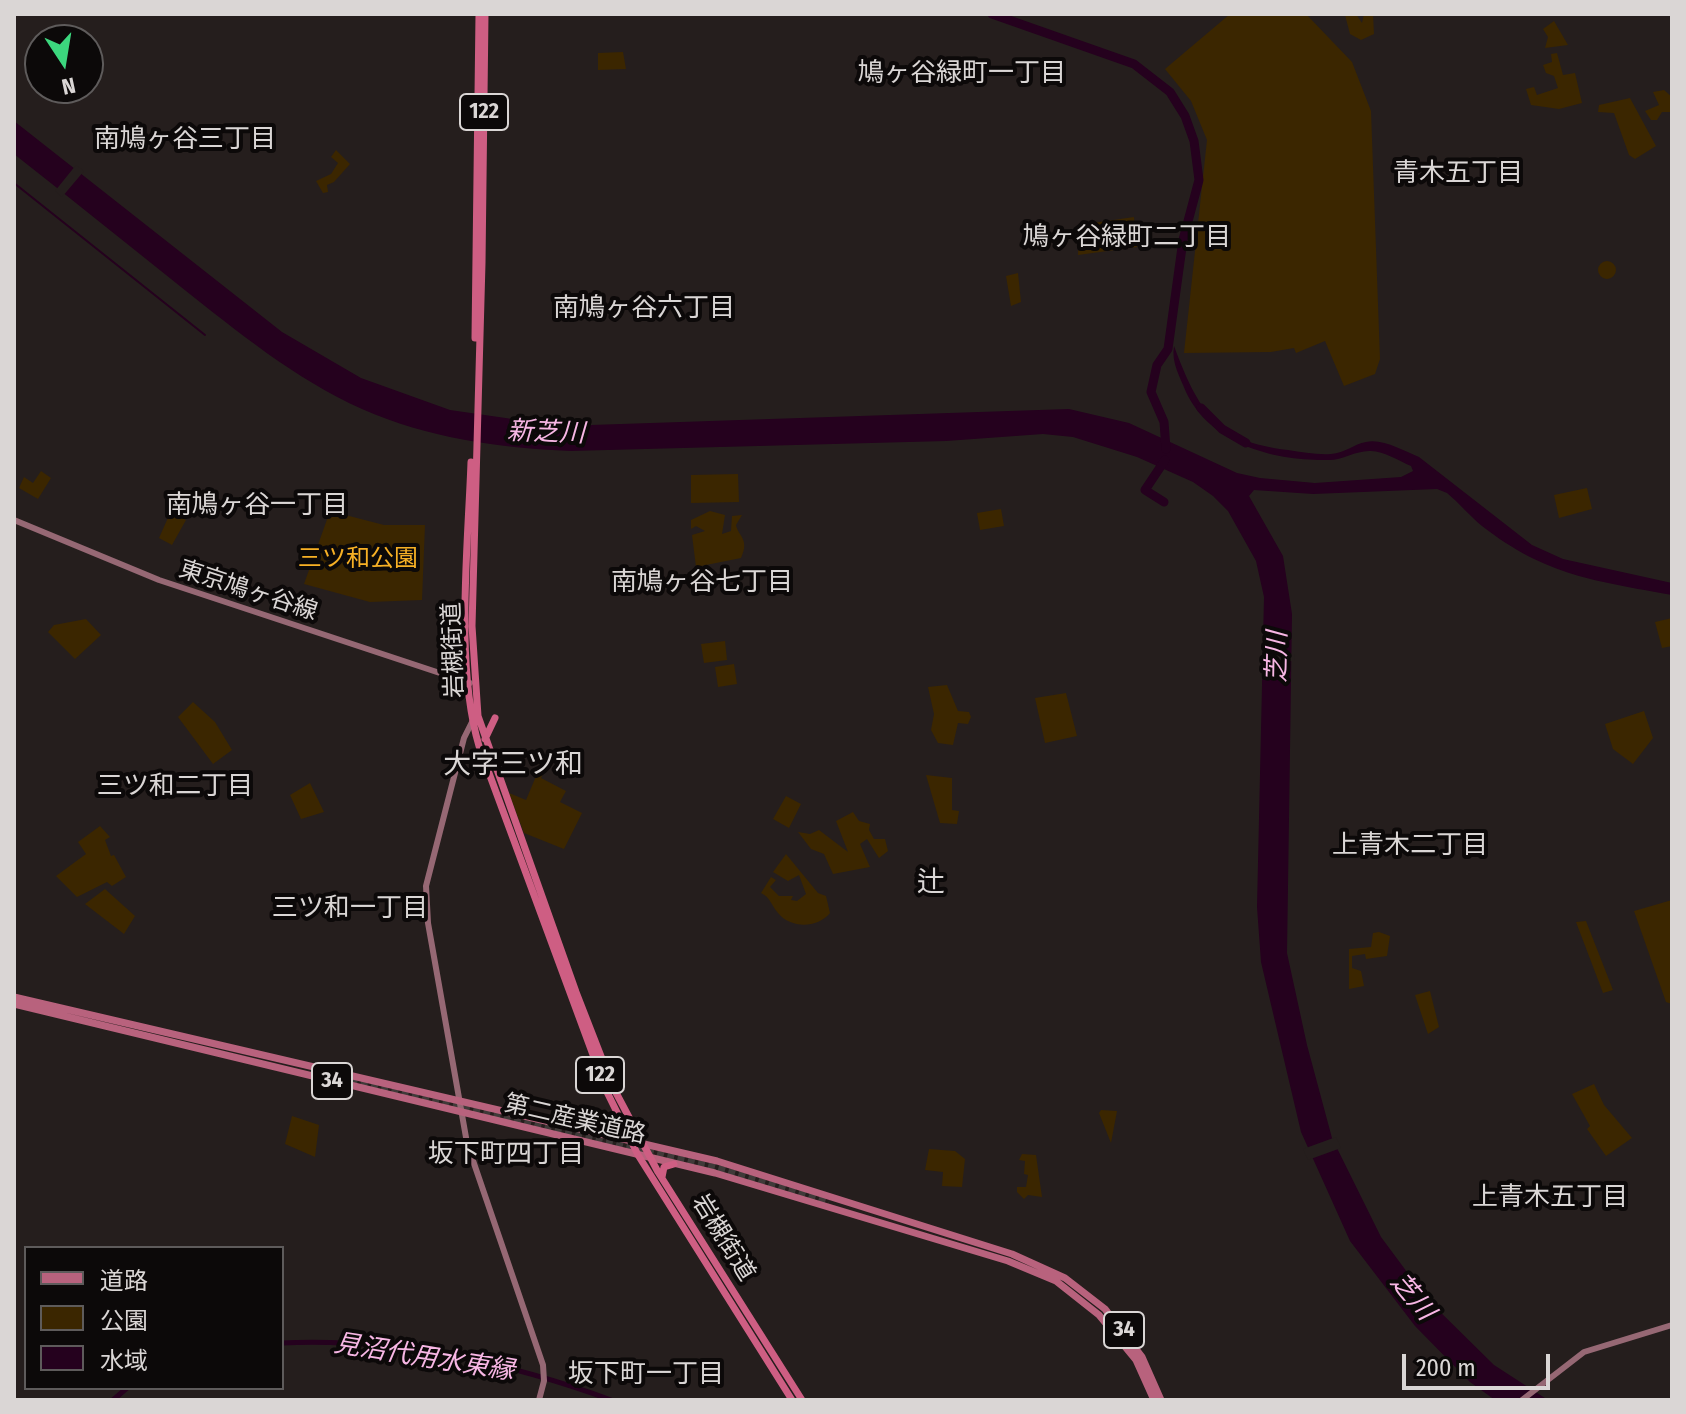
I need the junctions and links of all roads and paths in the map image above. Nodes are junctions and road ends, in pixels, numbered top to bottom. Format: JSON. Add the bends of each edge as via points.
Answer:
{"nodes":[{"id":1,"x":482,"y":14,"type":"edge"},
{"id":2,"x":14,"y":520,"type":"edge"},
{"id":3,"x":471,"y":683,"type":"junction"},
{"id":4,"x":475,"y":718,"type":"junction"},
{"id":5,"x":495,"y":718,"type":"dead end"},
{"id":6,"x":485,"y":739,"type":"junction"},
{"id":7,"x":14,"y":997,"type":"edge"},
{"id":8,"x":14,"y":1004,"type":"edge"},
{"id":9,"x":281,"y":1059,"type":"junction"},
{"id":10,"x":277,"y":1067,"type":"junction"},
{"id":11,"x":459,"y":1101,"type":"junction"},
{"id":12,"x":461,"y":1114,"type":"junction"},
{"id":13,"x":534,"y":1117,"type":"junction"},
{"id":14,"x":621,"y":1121,"type":"junction"},
{"id":15,"x":562,"y":1124,"type":"junction"},
{"id":16,"x":538,"y":1133,"type":"junction"},
{"id":17,"x":608,"y":1136,"type":"junction"},
{"id":18,"x":563,"y":1137,"type":"junction"},
{"id":19,"x":632,"y":1143,"type":"junction"},
{"id":20,"x":644,"y":1146,"type":"junction"},
{"id":21,"x":638,"y":1155,"type":"junction"},
{"id":22,"x":650,"y":1158,"type":"junction"},
{"id":23,"x":674,"y":1164,"type":"junction"},
{"id":24,"x":663,"y":1180,"type":"junction"},
{"id":25,"x":865,"y":1212,"type":"junction"},
{"id":26,"x":1672,"y":1325,"type":"edge"},
{"id":27,"x":539,"y":1400,"type":"edge"},
{"id":28,"x":792,"y":1400,"type":"edge"},
{"id":29,"x":802,"y":1400,"type":"edge"},
{"id":30,"x":1154,"y":1400,"type":"edge"},
{"id":31,"x":1161,"y":1400,"type":"edge"},
{"id":32,"x":1522,"y":1400,"type":"edge"}],
"edges":[{"from":1,"to":3,"type":"highway","name":"岩槻街道","number":"122","via":[[476,402],[466,600]]},
{"from":2,"to":3,"type":"main road","name":"東京鳩ヶ谷線","via":[[159,580]]},
{"from":3,"to":4,"type":"highway","name":"岩槻街道","number":"122"},
{"from":4,"to":6,"type":"highway","name":"岩槻街道","number":"122"},
{"from":4,"to":11,"type":"main road","via":[[454,775],[425,892]]},
{"from":4,"to":14,"type":"highway","name":"岩槻街道","number":"122","via":[[599,1073]]},
{"from":5,"to":6,"type":"highway"},
{"from":6,"to":20,"type":"highway","name":"岩槻街道","number":"122","via":[[599,1054]]},
{"from":7,"to":9,"type":"main road","name":"第二産業道路","number":"34"},
{"from":8,"to":10,"type":"main road","name":"第二産業道路","number":"34"},
{"from":9,"to":10,"type":"main road","name":"第二産業道路","number":"34","via":[[320,1073]]},
{"from":9,"to":11,"type":"main road","name":"第二産業道路","number":"34"},
{"from":10,"to":12,"type":"main road","name":"第二産業道路","number":"34"},
{"from":11,"to":12,"type":"main road"},
{"from":11,"to":13,"type":"main road","name":"第二産業道路","number":"34"},
{"from":12,"to":16,"type":"main road","name":"第二産業道路","number":"34"},
{"from":12,"to":27,"type":"main road","via":[[480,1188],[544,1377]]},
{"from":13,"to":15,"type":"main road","name":"第二産業道路","number":"34"},
{"from":13,"to":16,"type":"main road","via":[[545,1126]]},
{"from":14,"to":17,"type":"highway","via":[[621,1129]]},
{"from":14,"to":19,"type":"highway","name":"岩槻街道","number":"122"},
{"from":15,"to":17,"type":"main road","name":"第二産業道路","number":"34"},
{"from":15,"to":18,"type":"main road","via":[[553,1130]]},
{"from":16,"to":18,"type":"main road","name":"第二産業道路","number":"34"},
{"from":17,"to":19,"type":"main road","name":"第二産業道路","number":"34"},
{"from":18,"to":21,"type":"main road","name":"第二産業道路","number":"34"},
{"from":19,"to":20,"type":"main road","name":"第二産業道路","number":"34"},
{"from":19,"to":21,"type":"highway","name":"岩槻街道","number":"122"},
{"from":20,"to":22,"type":"highway","name":"岩槻街道","number":"122"},
{"from":20,"to":25,"type":"main road","name":"第二産業道路","number":"34","via":[[729,1164]]},
{"from":21,"to":22,"type":"main road","name":"第二産業道路","number":"34"},
{"from":21,"to":28,"type":"highway","name":"岩槻街道","number":"122"},
{"from":22,"to":23,"type":"main road","name":"第二産業道路","number":"34"},
{"from":22,"to":24,"type":"highway","name":"岩槻街道","number":"122"},
{"from":23,"to":24,"type":"highway","via":[[664,1167]]},
{"from":23,"to":25,"type":"main road","name":"第二産業道路","number":"34"},
{"from":24,"to":29,"type":"highway","name":"岩槻街道","number":"122"},
{"from":25,"to":30,"type":"main road","name":"第二産業道路","number":"34","via":[[1056,1281],[1119,1336]]},
{"from":25,"to":31,"type":"main road","name":"第二産業道路","number":"34","via":[[1033,1261],[1077,1286],[1119,1324],[1142,1357]]},
{"from":26,"to":32,"type":"main road","via":[[1584,1352]]}]}
